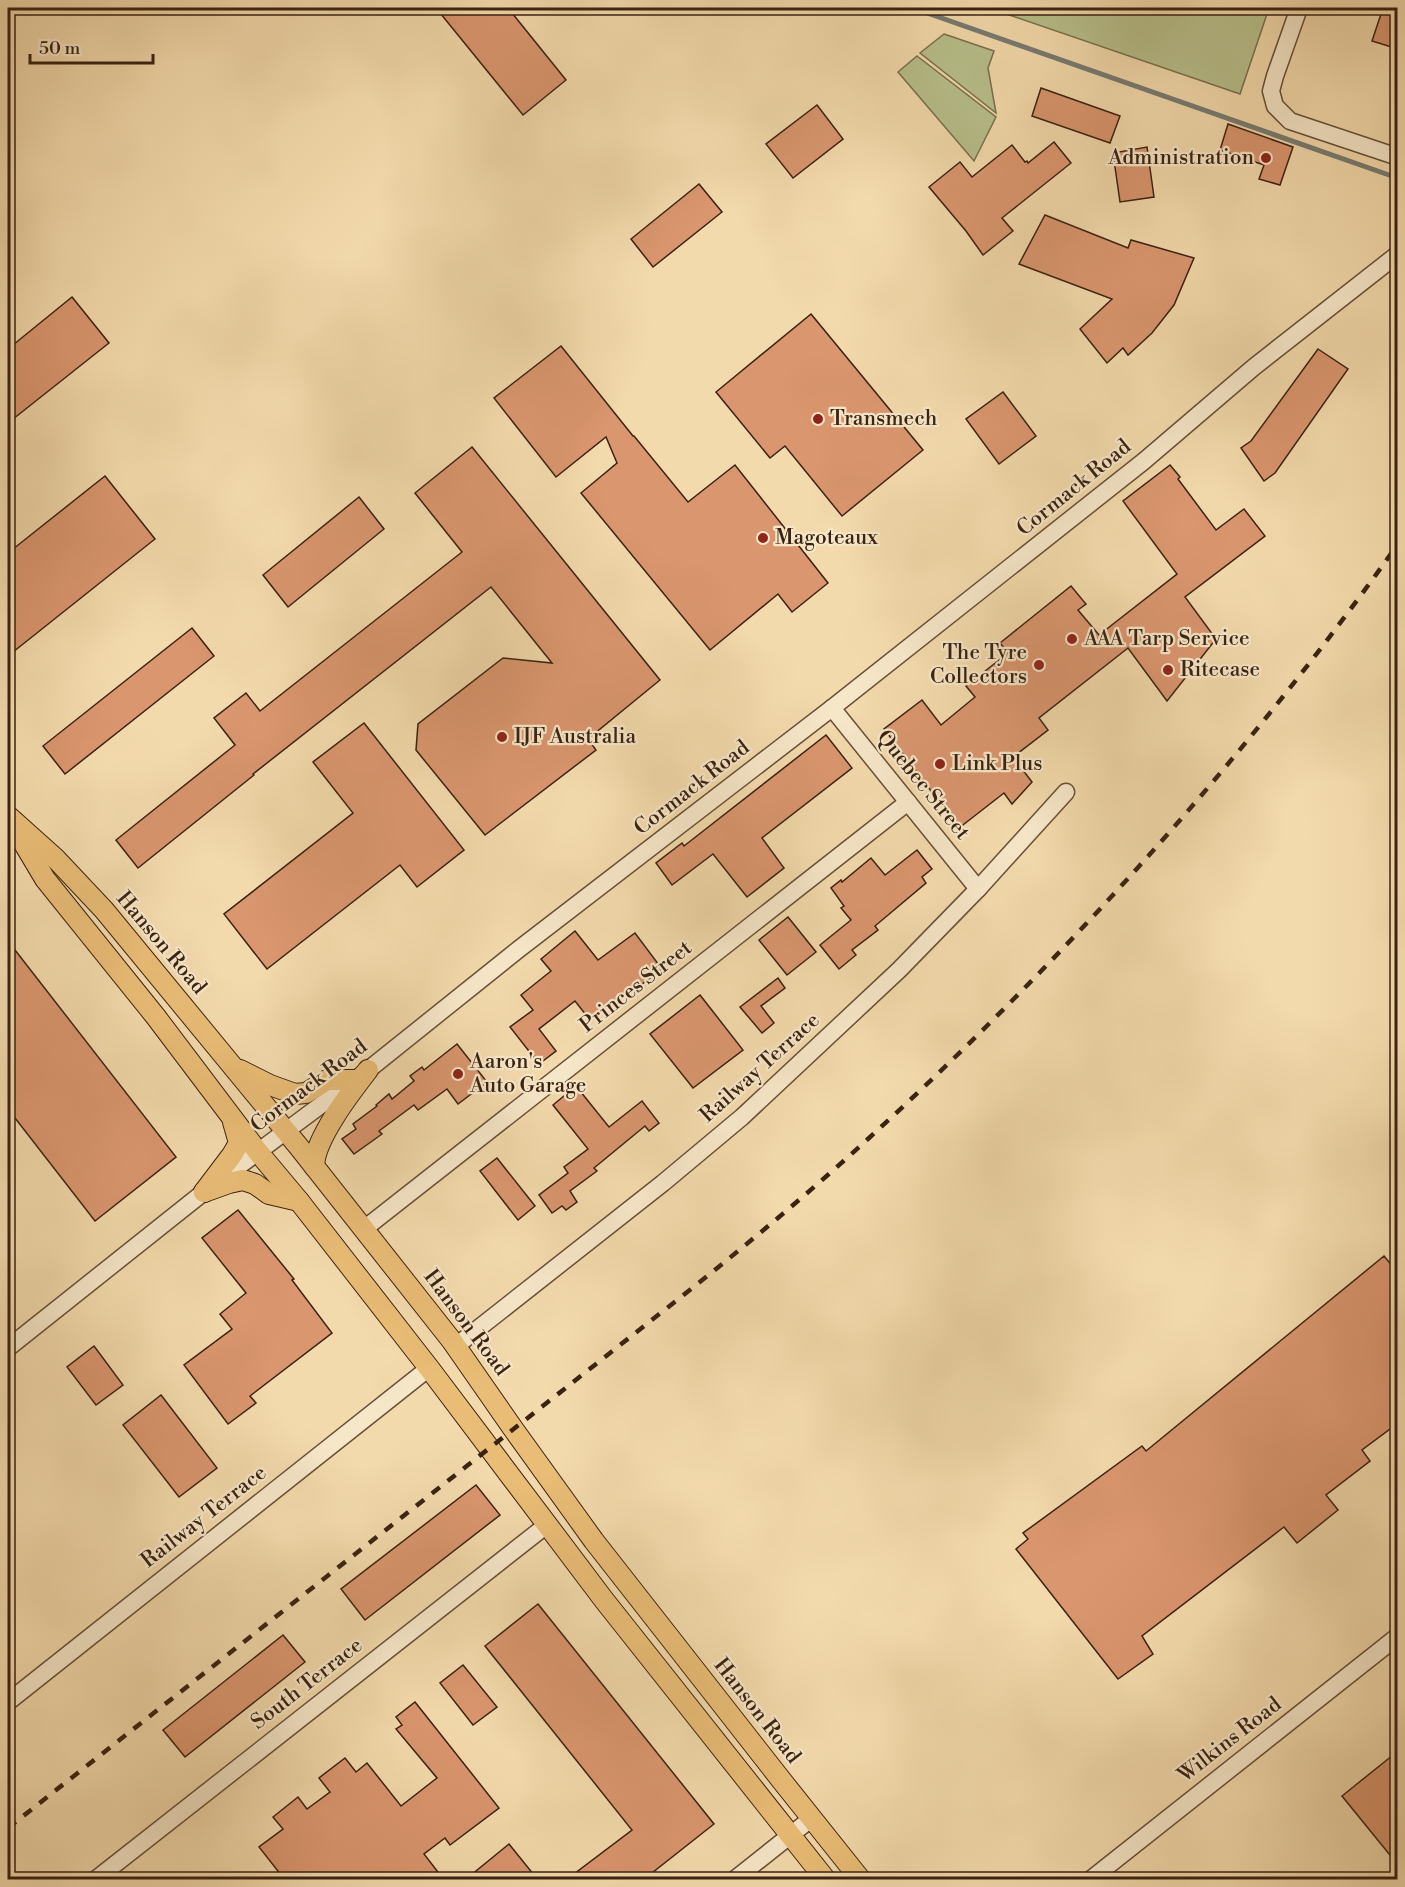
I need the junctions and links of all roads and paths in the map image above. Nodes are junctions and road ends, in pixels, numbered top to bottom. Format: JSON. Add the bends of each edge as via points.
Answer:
{"nodes":[{"id":1,"x":1299,"y":8,"type":"edge"},
{"id":2,"x":1398,"y":157,"type":"edge"},
{"id":3,"x":1398,"y":254,"type":"edge"},
{"id":4,"x":832,"y":708,"type":"junction"},
{"id":5,"x":1066,"y":792,"type":"dead end"},
{"id":6,"x":908,"y":802,"type":"junction"},
{"id":7,"x":8,"y":817,"type":"edge"},
{"id":8,"x":978,"y":889,"type":"junction"},
{"id":9,"x":232,"y":1066,"type":"junction"},
{"id":10,"x":362,"y":1075,"type":"junction"},
{"id":11,"x":225,"y":1107,"type":"junction"},
{"id":12,"x":286,"y":1131,"type":"junction"},
{"id":13,"x":258,"y":1152,"type":"junction"},
{"id":14,"x":314,"y":1166,"type":"junction"},
{"id":15,"x":204,"y":1192,"type":"junction"},
{"id":16,"x":299,"y":1201,"type":"junction"},
{"id":17,"x":364,"y":1229,"type":"junction"},
{"id":18,"x":456,"y":1346,"type":"junction"},
{"id":19,"x":8,"y":1348,"type":"edge"},
{"id":20,"x":429,"y":1368,"type":"junction"},
{"id":21,"x":548,"y":1524,"type":"junction"},
{"id":22,"x":594,"y":1541,"type":"junction"},
{"id":23,"x":1398,"y":1636,"type":"edge"},
{"id":24,"x":8,"y":1702,"type":"edge"},
{"id":25,"x":812,"y":1818,"type":"junction"},
{"id":26,"x":790,"y":1835,"type":"junction"},
{"id":27,"x":94,"y":1880,"type":"edge"},
{"id":28,"x":734,"y":1880,"type":"edge"},
{"id":29,"x":826,"y":1880,"type":"edge"},
{"id":30,"x":861,"y":1880,"type":"edge"},
{"id":31,"x":1090,"y":1880,"type":"edge"}],
"edges":[{"from":1,"to":2,"type":"street","via":[[1271,91],[1275,106],[1290,121]]},
{"from":3,"to":4,"type":"street","name":"Cormack Road"},
{"from":4,"to":6,"type":"street","name":"Quebec Street"},
{"from":4,"to":10,"type":"street","name":"Cormack Road"},
{"from":5,"to":8,"type":"street","name":"Railway Terrace"},
{"from":6,"to":8,"type":"street","name":"Quebec Street"},
{"from":6,"to":17,"type":"street","name":"Princes Street"},
{"from":7,"to":9,"type":"main road","name":"Hanson Road","via":[[56,859],[104,910]]},
{"from":7,"to":11,"type":"main road","name":"Hanson Road","via":[[45,879]]},
{"from":8,"to":18,"type":"street","name":"Railway Terrace","via":[[899,970],[742,1117]]},
{"from":9,"to":10,"type":"main road","via":[[295,1094],[327,1080]]},
{"from":9,"to":12,"type":"main road","name":"Hanson Road"},
{"from":10,"to":12,"type":"street","name":"Cormack Road"},
{"from":10,"to":14,"type":"main road","via":[[320,1145]]},
{"from":11,"to":13,"type":"main road","name":"Hanson Road"},
{"from":11,"to":15,"type":"main road","via":[[239,1143]]},
{"from":12,"to":13,"type":"street","name":"Cormack Road"},
{"from":12,"to":14,"type":"main road","name":"Hanson Road"},
{"from":13,"to":15,"type":"street","name":"Cormack Road"},
{"from":13,"to":16,"type":"main road","name":"Hanson Road"},
{"from":14,"to":17,"type":"main road","name":"Hanson Road"},
{"from":15,"to":16,"type":"main road","via":[[243,1180],[269,1194]]},
{"from":15,"to":19,"type":"street","name":"Cormack Road"},
{"from":16,"to":20,"type":"main road","name":"Hanson Road"},
{"from":17,"to":18,"type":"main road","name":"Hanson Road"},
{"from":18,"to":22,"type":"main road","name":"Hanson Road"},
{"from":20,"to":21,"type":"main road","name":"Hanson Road"},
{"from":20,"to":24,"type":"street","name":"Railway Terrace"},
{"from":21,"to":22,"type":"main road","via":[[564,1525]]},
{"from":21,"to":26,"type":"main road","name":"Hanson Road"},
{"from":21,"to":27,"type":"street","name":"South Terrace"},
{"from":22,"to":25,"type":"main road","name":"Hanson Road"},
{"from":23,"to":31,"type":"street","name":"Wilkins Road"},
{"from":25,"to":26,"type":"street"},
{"from":25,"to":30,"type":"main road","name":"Hanson Road"},
{"from":26,"to":28,"type":"street"},
{"from":26,"to":29,"type":"main road","name":"Hanson Road"}]}
